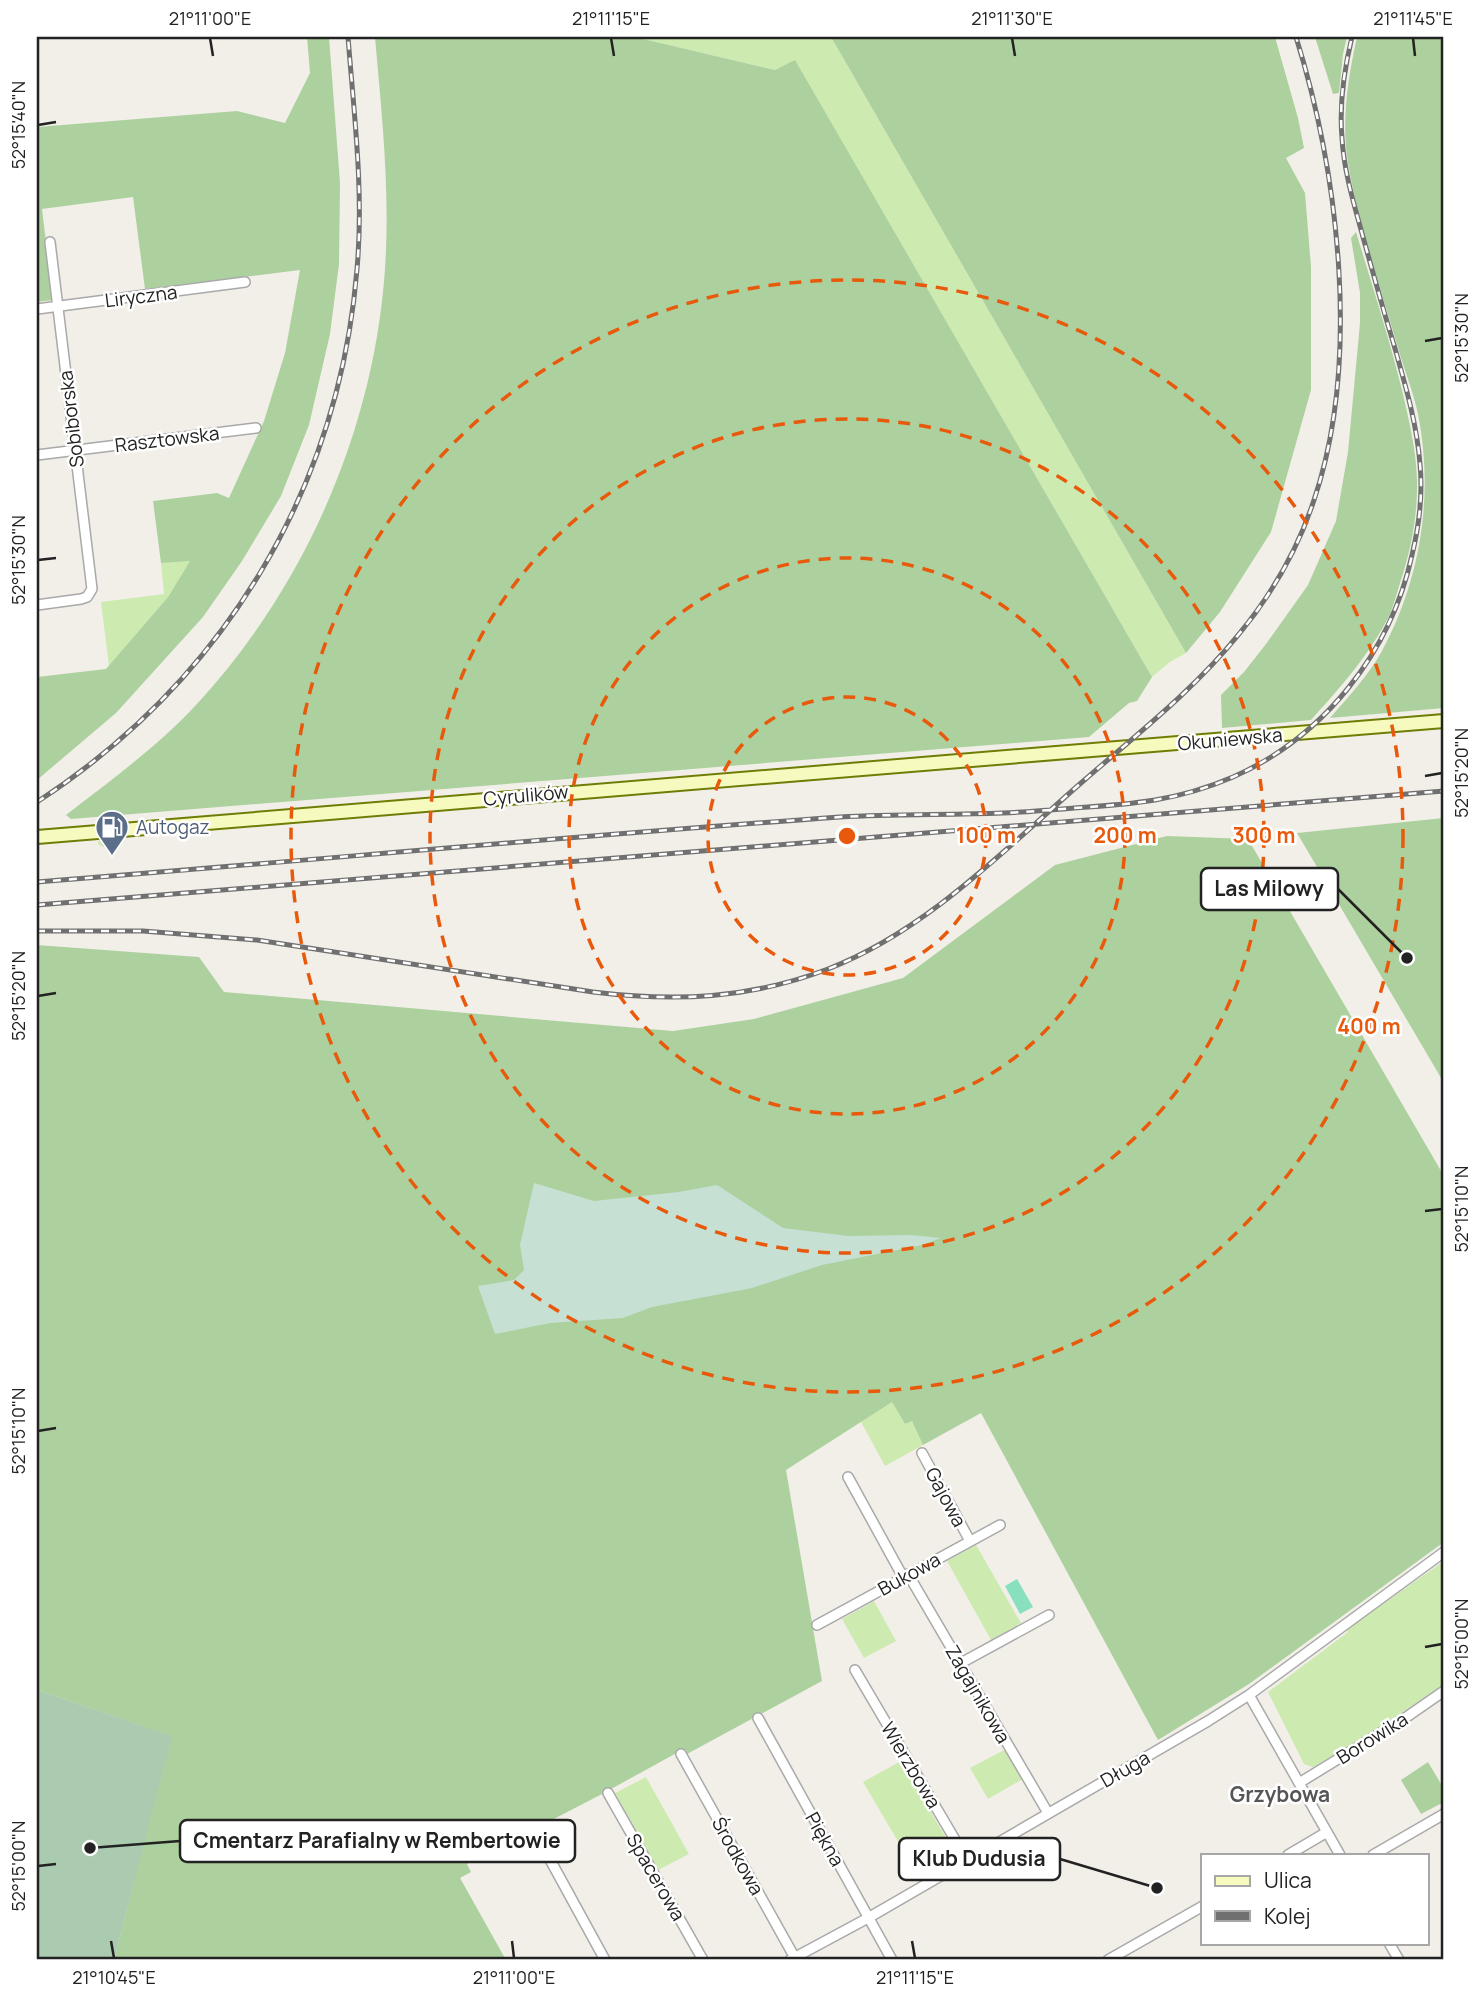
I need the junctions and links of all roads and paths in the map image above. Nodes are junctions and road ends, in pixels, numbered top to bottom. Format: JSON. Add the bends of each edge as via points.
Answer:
{"nodes":[{"id":1,"x":50,"y":242,"type":"dead end"},
{"id":2,"x":245,"y":282,"type":"dead end"},
{"id":3,"x":58,"y":307,"type":"junction"},
{"id":4,"x":37,"y":309,"type":"edge"},
{"id":5,"x":256,"y":428,"type":"dead end"},
{"id":6,"x":75,"y":451,"type":"junction"},
{"id":7,"x":37,"y":456,"type":"edge"},
{"id":8,"x":37,"y":605,"type":"edge"},
{"id":9,"x":1444,"y":721,"type":"edge"},
{"id":10,"x":1016,"y":757,"type":"joint"},
{"id":11,"x":37,"y":836,"type":"edge"},
{"id":12,"x":922,"y":1453,"type":"dead end"},
{"id":13,"x":848,"y":1477,"type":"dead end"},
{"id":14,"x":1000,"y":1524,"type":"dead end"},
{"id":15,"x":970,"y":1541,"type":"junction"},
{"id":16,"x":1444,"y":1552,"type":"edge"},
{"id":17,"x":905,"y":1576,"type":"junction"},
{"id":18,"x":1049,"y":1615,"type":"dead end"},
{"id":19,"x":817,"y":1625,"type":"dead end"},
{"id":20,"x":961,"y":1663,"type":"junction"},
{"id":21,"x":855,"y":1670,"type":"dead end"},
{"id":22,"x":1444,"y":1691,"type":"edge"},
{"id":23,"x":1249,"y":1695,"type":"junction"},
{"id":24,"x":758,"y":1718,"type":"dead end"},
{"id":25,"x":681,"y":1754,"type":"dead end"},
{"id":26,"x":1299,"y":1783,"type":"junction"},
{"id":27,"x":608,"y":1793,"type":"dead end"},
{"id":28,"x":1048,"y":1813,"type":"junction"},
{"id":29,"x":1444,"y":1814,"type":"edge"},
{"id":30,"x":1327,"y":1832,"type":"junction"},
{"id":31,"x":536,"y":1834,"type":"dead end"},
{"id":32,"x":1291,"y":1854,"type":"edge"},
{"id":33,"x":1339,"y":1854,"type":"edge"},
{"id":34,"x":1375,"y":1854,"type":"edge"},
{"id":35,"x":967,"y":1860,"type":"junction"},
{"id":36,"x":1201,"y":1907,"type":"edge"},
{"id":37,"x":869,"y":1918,"type":"junction"},
{"id":38,"x":1390,"y":1944,"type":"edge"},
{"id":39,"x":793,"y":1959,"type":"edge"},
{"id":40,"x":605,"y":1960,"type":"edge"},
{"id":41,"x":703,"y":1960,"type":"edge"},
{"id":42,"x":892,"y":1960,"type":"edge"},
{"id":43,"x":1108,"y":1960,"type":"edge"},
{"id":44,"x":1398,"y":1960,"type":"edge"}],
"edges":[{"from":1,"to":3,"type":"street","name":"Sobiborska"},
{"from":2,"to":3,"type":"street","name":"Liryczna"},
{"from":3,"to":4,"type":"street","name":"Liryczna"},
{"from":3,"to":6,"type":"street","name":"Sobiborska"},
{"from":5,"to":6,"type":"street","name":"Rasztowska"},
{"from":6,"to":7,"type":"street","name":"Rasztowska"},
{"from":6,"to":8,"type":"street","name":"Sobiborska","via":[[92,586],[81,599]]},
{"from":9,"to":10,"type":"main road","name":"Okuniewska"},
{"from":10,"to":11,"type":"main road","name":"Cyrulików"},
{"from":12,"to":15,"type":"street","name":"Gajowa"},
{"from":13,"to":17,"type":"street","name":"Zagajnikowa"},
{"from":14,"to":15,"type":"street","name":"Bukowa"},
{"from":15,"to":17,"type":"street","name":"Bukowa"},
{"from":16,"to":23,"type":"street","name":"Długa"},
{"from":17,"to":19,"type":"street","name":"Bukowa"},
{"from":17,"to":20,"type":"street","name":"Zagajnikowa"},
{"from":18,"to":20,"type":"street"},
{"from":20,"to":28,"type":"street","name":"Zagajnikowa"},
{"from":21,"to":35,"type":"street","name":"Wierzbowa"},
{"from":22,"to":26,"type":"street","name":"Borowika"},
{"from":23,"to":26,"type":"street"},
{"from":23,"to":28,"type":"street","name":"Długa"},
{"from":24,"to":37,"type":"street","name":"Piękna"},
{"from":25,"to":39,"type":"street","name":"Środkowa"},
{"from":26,"to":30,"type":"street"},
{"from":27,"to":41,"type":"street","name":"Spacerowa"},
{"from":28,"to":35,"type":"street","name":"Długa"},
{"from":29,"to":34,"type":"street"},
{"from":30,"to":32,"type":"street"},
{"from":30,"to":33,"type":"street"},
{"from":31,"to":40,"type":"street"},
{"from":35,"to":37,"type":"street","name":"Długa"},
{"from":36,"to":43,"type":"street"},
{"from":37,"to":39,"type":"street","name":"Długa"},
{"from":37,"to":42,"type":"street","name":"Piękna"},
{"from":38,"to":44,"type":"street"}]}
